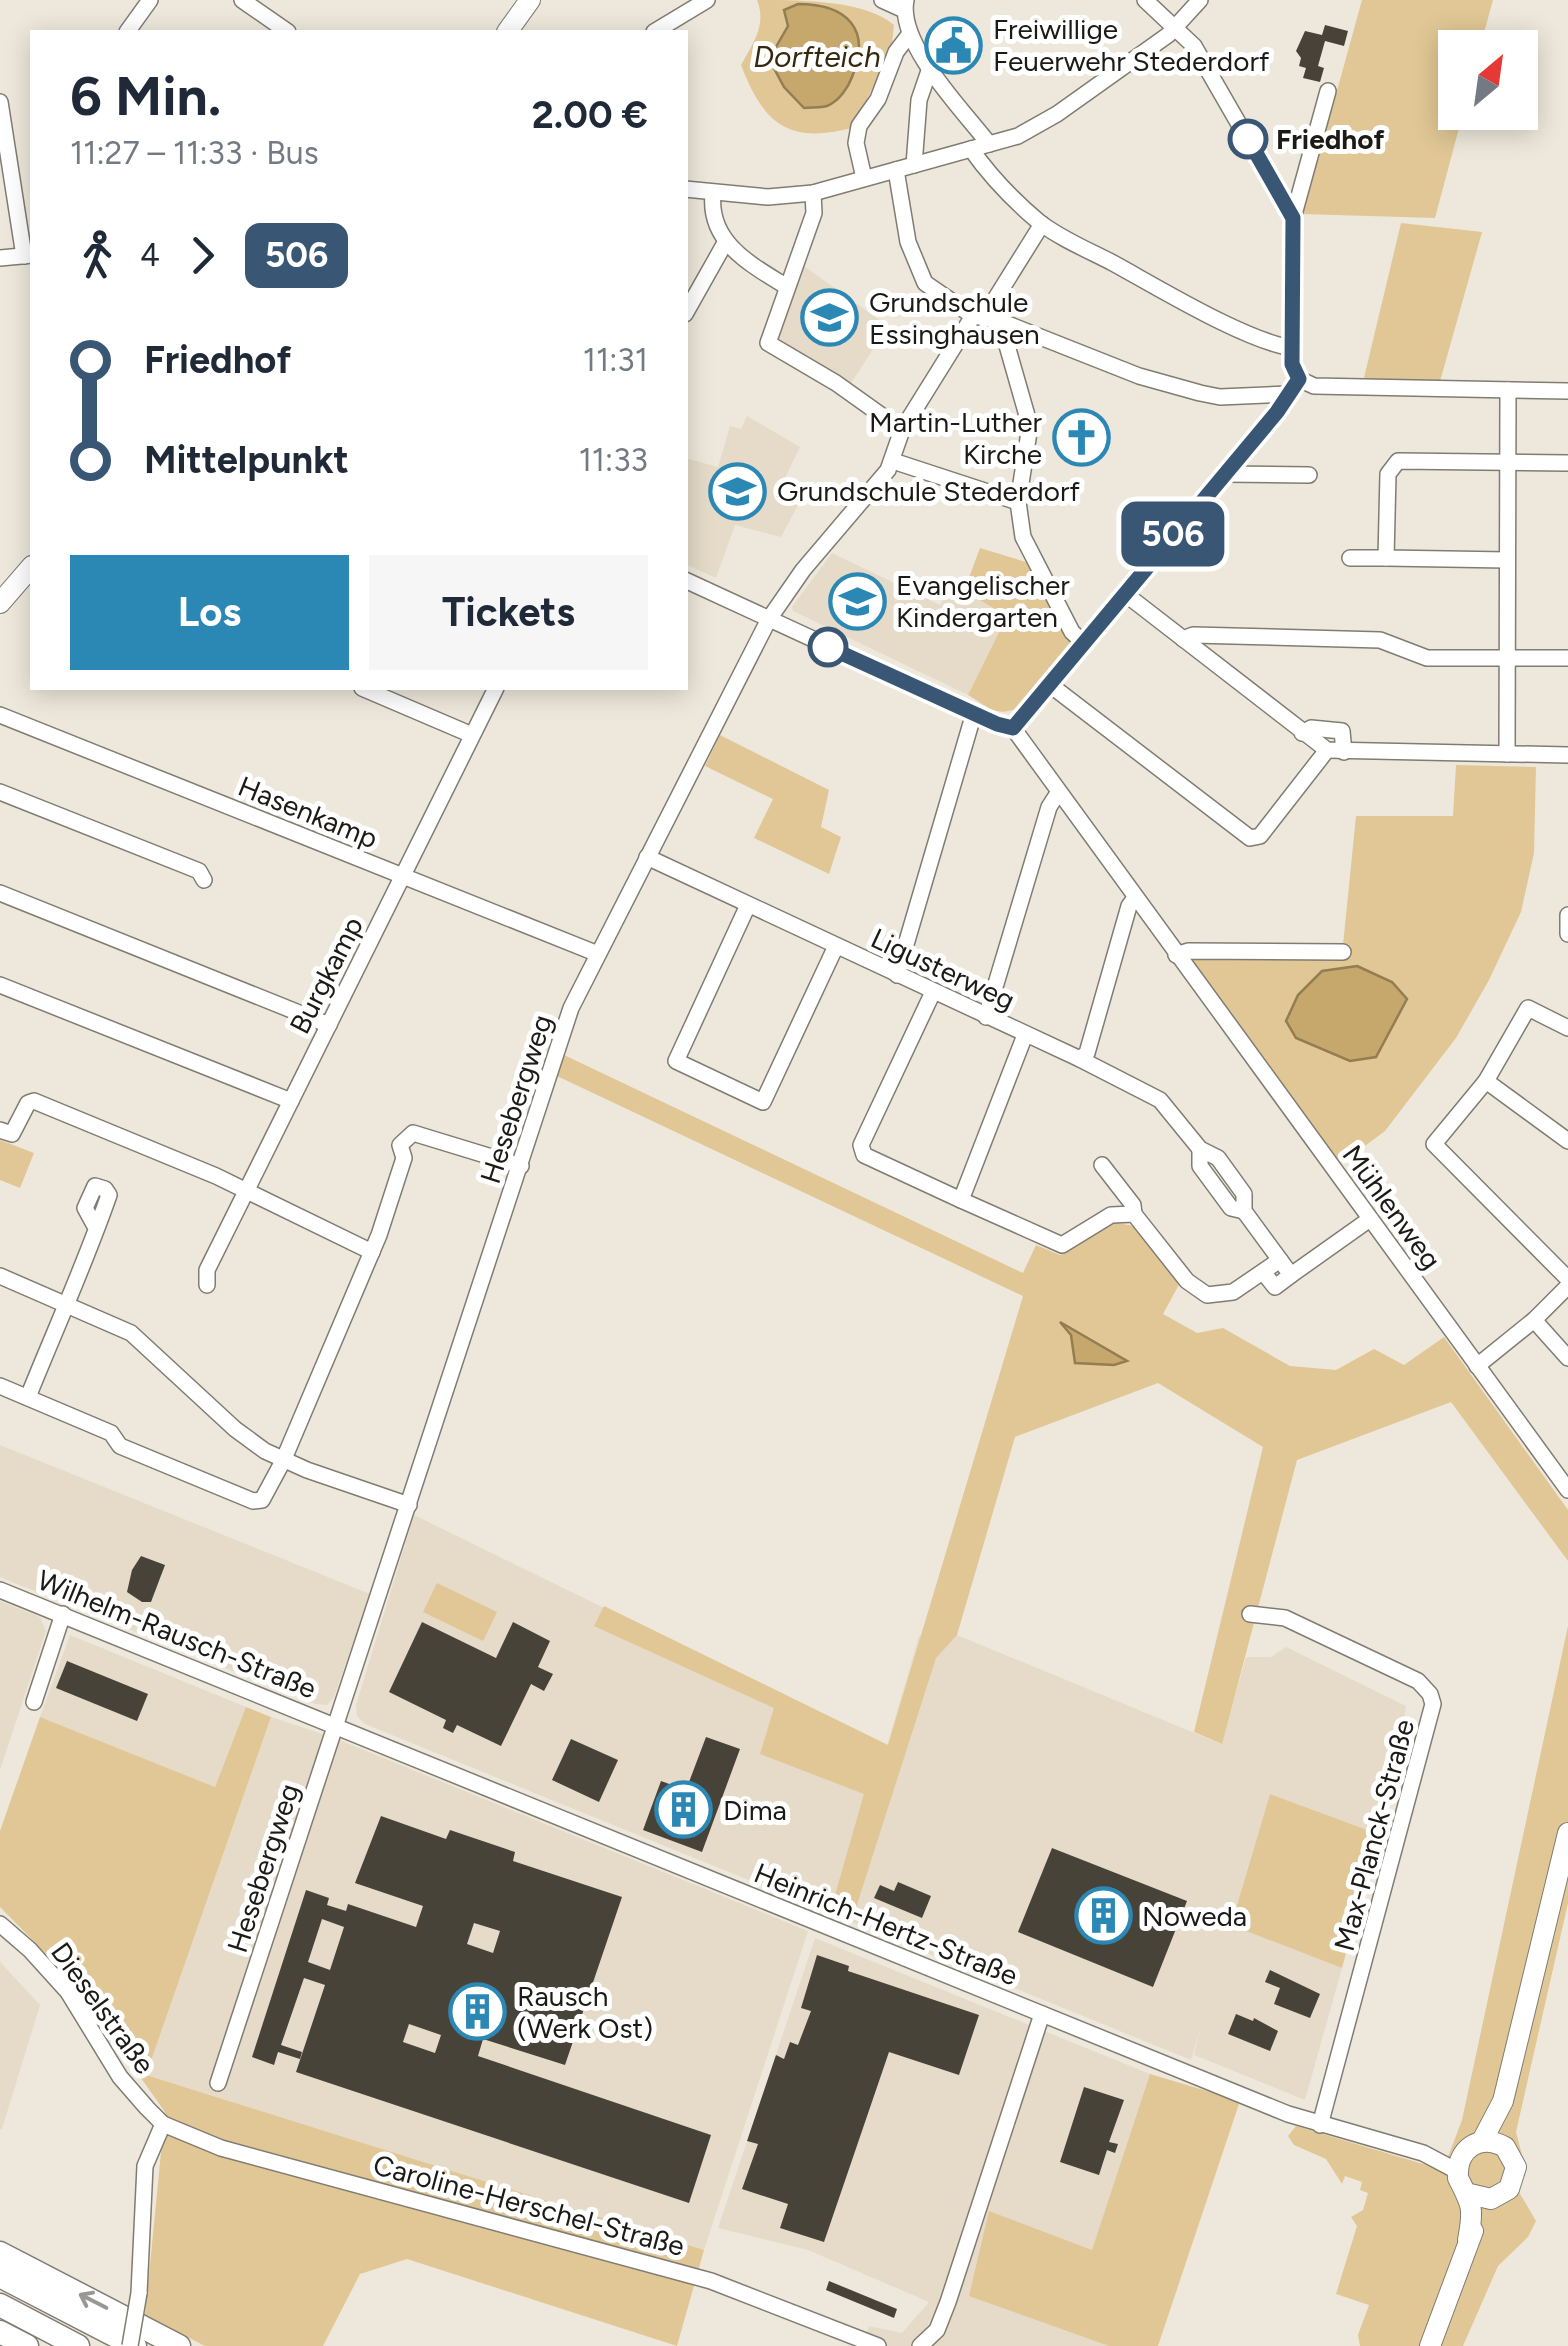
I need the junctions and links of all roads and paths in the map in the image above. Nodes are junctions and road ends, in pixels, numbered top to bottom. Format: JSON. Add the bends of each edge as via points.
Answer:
{"nodes":[{"id":1,"x":150,"y":0,"type":"edge"},
{"id":2,"x":242,"y":0,"type":"edge"},
{"id":3,"x":530,"y":0,"type":"edge"},
{"id":4,"x":708,"y":0,"type":"edge"},
{"id":5,"x":882,"y":0,"type":"edge"},
{"id":6,"x":1145,"y":0,"type":"edge"},
{"id":7,"x":1200,"y":0,"type":"edge"},
{"id":8,"x":905,"y":5,"type":"edge"},
{"id":9,"x":1178,"y":26,"type":"junction"},
{"id":10,"x":128,"y":30,"type":"edge"},
{"id":11,"x":285,"y":30,"type":"edge"},
{"id":12,"x":508,"y":30,"type":"edge"},
{"id":13,"x":657,"y":30,"type":"edge"},
{"id":14,"x":910,"y":35,"type":"junction"},
{"id":15,"x":930,"y":68,"type":"junction"},
{"id":16,"x":1328,"y":91,"type":"dead end"},
{"id":17,"x":0,"y":102,"type":"edge"},
{"id":18,"x":989,"y":144,"type":"junction"},
{"id":19,"x":971,"y":149,"type":"junction"},
{"id":20,"x":914,"y":165,"type":"junction"},
{"id":21,"x":896,"y":170,"type":"junction"},
{"id":22,"x":864,"y":178,"type":"junction"},
{"id":23,"x":688,"y":190,"type":"edge"},
{"id":24,"x":713,"y":194,"type":"junction"},
{"id":25,"x":813,"y":194,"type":"junction"},
{"id":26,"x":1293,"y":218,"type":"junction"},
{"id":27,"x":1042,"y":224,"type":"junction"},
{"id":28,"x":725,"y":243,"type":"junction"},
{"id":29,"x":28,"y":255,"type":"edge"},
{"id":30,"x":0,"y":258,"type":"edge"},
{"id":31,"x":788,"y":287,"type":"junction"},
{"id":32,"x":688,"y":309,"type":"edge"},
{"id":33,"x":986,"y":318,"type":"junction"},
{"id":34,"x":1293,"y":348,"type":"junction"},
{"id":35,"x":1299,"y":379,"type":"junction"},
{"id":36,"x":1508,"y":390,"type":"junction"},
{"id":37,"x":1568,"y":391,"type":"edge"},
{"id":38,"x":1288,"y":394,"type":"junction"},
{"id":39,"x":902,"y":430,"type":"junction"},
{"id":40,"x":894,"y":460,"type":"junction"},
{"id":41,"x":1508,"y":463,"type":"junction"},
{"id":42,"x":1568,"y":464,"type":"edge"},
{"id":43,"x":1023,"y":474,"type":"junction"},
{"id":44,"x":1224,"y":474,"type":"junction"},
{"id":45,"x":1309,"y":475,"type":"dead end"},
{"id":46,"x":992,"y":492,"type":"junction"},
{"id":47,"x":1018,"y":502,"type":"junction"},
{"id":48,"x":1350,"y":558,"type":"dead end"},
{"id":49,"x":1386,"y":558,"type":"junction"},
{"id":50,"x":1507,"y":560,"type":"junction"},
{"id":51,"x":30,"y":568,"type":"edge"},
{"id":52,"x":688,"y":581,"type":"edge"},
{"id":53,"x":1124,"y":594,"type":"junction"},
{"id":54,"x":0,"y":602,"type":"edge"},
{"id":55,"x":769,"y":620,"type":"junction"},
{"id":56,"x":1182,"y":639,"type":"junction"},
{"id":57,"x":1082,"y":642,"type":"junction"},
{"id":58,"x":1505,"y":658,"type":"junction"},
{"id":59,"x":1568,"y":658,"type":"edge"},
{"id":60,"x":1048,"y":684,"type":"junction"},
{"id":61,"x":371,"y":690,"type":"edge"},
{"id":62,"x":495,"y":690,"type":"edge"},
{"id":63,"x":974,"y":714,"type":"junction"},
{"id":64,"x":0,"y":715,"type":"edge"},
{"id":65,"x":1013,"y":728,"type":"junction"},
{"id":66,"x":1302,"y":733,"type":"junction"},
{"id":67,"x":472,"y":735,"type":"junction"},
{"id":68,"x":1335,"y":751,"type":"junction"},
{"id":69,"x":1506,"y":754,"type":"junction"},
{"id":70,"x":1568,"y":754,"type":"edge"},
{"id":71,"x":0,"y":792,"type":"edge"},
{"id":72,"x":1058,"y":793,"type":"junction"},
{"id":73,"x":647,"y":857,"type":"junction"},
{"id":74,"x":403,"y":878,"type":"junction"},
{"id":75,"x":204,"y":880,"type":"dead end"},
{"id":76,"x":0,"y":892,"type":"edge"},
{"id":77,"x":1135,"y":898,"type":"junction"},
{"id":78,"x":748,"y":905,"type":"junction"},
{"id":79,"x":1568,"y":915,"type":"edge"},
{"id":80,"x":1568,"y":934,"type":"edge"},
{"id":81,"x":836,"y":946,"type":"junction"},
{"id":82,"x":1342,"y":952,"type":"dead end"},
{"id":83,"x":598,"y":954,"type":"junction"},
{"id":84,"x":1176,"y":955,"type":"junction"},
{"id":85,"x":897,"y":975,"type":"junction"},
{"id":86,"x":0,"y":985,"type":"edge"},
{"id":87,"x":934,"y":992,"type":"junction"},
{"id":88,"x":986,"y":1016,"type":"junction"},
{"id":89,"x":329,"y":1025,"type":"junction"},
{"id":90,"x":1568,"y":1028,"type":"edge"},
{"id":91,"x":1025,"y":1035,"type":"junction"},
{"id":92,"x":1080,"y":1059,"type":"junction"},
{"id":93,"x":1486,"y":1081,"type":"junction"},
{"id":94,"x":291,"y":1101,"type":"junction"},
{"id":95,"x":0,"y":1130,"type":"edge"},
{"id":96,"x":1568,"y":1140,"type":"edge"},
{"id":97,"x":1102,"y":1164,"type":"dead end"},
{"id":98,"x":521,"y":1166,"type":"junction"},
{"id":99,"x":246,"y":1192,"type":"junction"},
{"id":100,"x":961,"y":1200,"type":"junction"},
{"id":101,"x":1134,"y":1214,"type":"junction"},
{"id":102,"x":1370,"y":1219,"type":"junction"},
{"id":103,"x":96,"y":1228,"type":"dead end"},
{"id":104,"x":372,"y":1252,"type":"junction"},
{"id":105,"x":1280,"y":1260,"type":"junction"},
{"id":106,"x":1263,"y":1272,"type":"junction"},
{"id":107,"x":1291,"y":1275,"type":"junction"},
{"id":108,"x":0,"y":1276,"type":"edge"},
{"id":109,"x":1568,"y":1283,"type":"edge"},
{"id":110,"x":207,"y":1285,"type":"dead end"},
{"id":111,"x":66,"y":1302,"type":"junction"},
{"id":112,"x":1534,"y":1320,"type":"junction"},
{"id":113,"x":1568,"y":1358,"type":"edge"},
{"id":114,"x":1476,"y":1366,"type":"junction"},
{"id":115,"x":0,"y":1386,"type":"edge"},
{"id":116,"x":28,"y":1397,"type":"junction"},
{"id":117,"x":283,"y":1460,"type":"junction"},
{"id":118,"x":1568,"y":1490,"type":"edge"},
{"id":119,"x":409,"y":1505,"type":"junction"},
{"id":120,"x":0,"y":1590,"type":"edge"},
{"id":121,"x":63,"y":1614,"type":"junction"},
{"id":122,"x":1250,"y":1614,"type":"dead end"},
{"id":123,"x":34,"y":1702,"type":"dead end"},
{"id":124,"x":336,"y":1726,"type":"junction"},
{"id":125,"x":1568,"y":1833,"type":"edge"},
{"id":126,"x":0,"y":1924,"type":"edge"},
{"id":127,"x":1042,"y":2014,"type":"junction"},
{"id":128,"x":218,"y":2083,"type":"dead end"},
{"id":129,"x":1503,"y":2101,"type":"junction"},
{"id":130,"x":163,"y":2124,"type":"junction"},
{"id":131,"x":1320,"y":2125,"type":"junction"},
{"id":132,"x":1505,"y":2146,"type":"junction"},
{"id":133,"x":1468,"y":2154,"type":"junction"},
{"id":134,"x":1480,"y":2197,"type":"junction"},
{"id":135,"x":0,"y":2253,"type":"edge"},
{"id":136,"x":0,"y":2276,"type":"edge"},
{"id":137,"x":0,"y":2306,"type":"edge"},
{"id":138,"x":0,"y":2332,"type":"edge"},
{"id":139,"x":27,"y":2346,"type":"edge"},
{"id":140,"x":78,"y":2346,"type":"edge"},
{"id":141,"x":132,"y":2346,"type":"edge"},
{"id":142,"x":180,"y":2346,"type":"edge"},
{"id":143,"x":878,"y":2346,"type":"edge"},
{"id":144,"x":920,"y":2346,"type":"edge"},
{"id":145,"x":1430,"y":2346,"type":"edge"}],
"edges":[{"from":1,"to":10,"type":"street"},
{"from":2,"to":11,"type":"street"},
{"from":3,"to":12,"type":"main road"},
{"from":4,"to":13,"type":"street"},
{"from":5,"to":8,"type":"street"},
{"from":6,"to":9,"type":"street"},
{"from":7,"to":9,"type":"street"},
{"from":8,"to":14,"type":"street"},
{"from":9,"to":18,"type":"street","via":[[1047,120]]},
{"from":9,"to":26,"type":"street"},
{"from":14,"to":15,"type":"street"},
{"from":14,"to":22,"type":"street","via":[[859,126]]},
{"from":15,"to":18,"type":"street"},
{"from":15,"to":20,"type":"street","via":[[919,100]]},
{"from":16,"to":26,"type":"street"},
{"from":17,"to":29,"type":"street"},
{"from":18,"to":19,"type":"street"},
{"from":19,"to":20,"type":"street"},
{"from":19,"to":27,"type":"street"},
{"from":20,"to":21,"type":"street"},
{"from":21,"to":22,"type":"street"},
{"from":21,"to":33,"type":"street","via":[[908,242],[925,282]]},
{"from":22,"to":25,"type":"street"},
{"from":23,"to":24,"type":"street"},
{"from":24,"to":25,"type":"street"},
{"from":24,"to":28,"type":"street"},
{"from":25,"to":31,"type":"street","via":[[814,213]]},
{"from":26,"to":34,"type":"street"},
{"from":27,"to":33,"type":"street","name":"Hesebergweg"},
{"from":27,"to":34,"type":"street","via":[[1214,316]]},
{"from":28,"to":31,"type":"street"},
{"from":28,"to":32,"type":"street"},
{"from":29,"to":30,"type":"street"},
{"from":31,"to":39,"type":"street","via":[[768,343]]},
{"from":33,"to":38,"type":"street","via":[[1139,376],[1220,398]]},
{"from":33,"to":39,"type":"street","name":"Hesebergweg"},
{"from":33,"to":43,"type":"street","via":[[1030,426]]},
{"from":34,"to":35,"type":"street"},
{"from":35,"to":36,"type":"street","via":[[1314,386]]},
{"from":35,"to":38,"type":"street"},
{"from":36,"to":37,"type":"street"},
{"from":36,"to":41,"type":"street"},
{"from":38,"to":44,"type":"street"},
{"from":39,"to":40,"type":"street","name":"Hesebergweg"},
{"from":40,"to":46,"type":"street"},
{"from":40,"to":55,"type":"street","name":"Hesebergweg"},
{"from":41,"to":42,"type":"street"},
{"from":41,"to":49,"type":"street","via":[[1398,461],[1388,474]]},
{"from":41,"to":50,"type":"street"},
{"from":43,"to":46,"type":"street"},
{"from":43,"to":47,"type":"street"},
{"from":44,"to":45,"type":"street"},
{"from":44,"to":53,"type":"street"},
{"from":46,"to":47,"type":"street"},
{"from":47,"to":57,"type":"street","via":[[1028,552]]},
{"from":48,"to":49,"type":"street"},
{"from":49,"to":50,"type":"street"},
{"from":50,"to":58,"type":"street"},
{"from":51,"to":54,"type":"main road"},
{"from":52,"to":55,"type":"street"},
{"from":53,"to":56,"type":"street"},
{"from":53,"to":57,"type":"street"},
{"from":55,"to":63,"type":"street"},
{"from":55,"to":73,"type":"street","name":"Hesebergweg"},
{"from":56,"to":58,"type":"street","via":[[1380,640],[1427,658]]},
{"from":56,"to":66,"type":"street"},
{"from":57,"to":60,"type":"street"},
{"from":58,"to":59,"type":"street"},
{"from":58,"to":69,"type":"street"},
{"from":60,"to":65,"type":"street"},
{"from":60,"to":68,"type":"street","via":[[1250,838],[1260,836]]},
{"from":61,"to":67,"type":"street"},
{"from":62,"to":67,"type":"street","name":"Burgkamp"},
{"from":63,"to":65,"type":"street"},
{"from":63,"to":85,"type":"street"},
{"from":64,"to":74,"type":"street","name":"Hasenkamp"},
{"from":65,"to":72,"type":"street","name":"Mühlenweg"},
{"from":66,"to":68,"type":"street"},
{"from":66,"to":68,"type":"street","via":[[1342,730]]},
{"from":67,"to":74,"type":"street","name":"Burgkamp"},
{"from":68,"to":69,"type":"street"},
{"from":69,"to":70,"type":"street"},
{"from":71,"to":75,"type":"street","via":[[198,871]]},
{"from":72,"to":77,"type":"street","name":"Mühlenweg"},
{"from":72,"to":88,"type":"street"},
{"from":73,"to":78,"type":"street","name":"Ligusterweg"},
{"from":73,"to":83,"type":"street","name":"Hesebergweg"},
{"from":74,"to":83,"type":"street","name":"Hasenkamp"},
{"from":74,"to":89,"type":"street","name":"Burgkamp"},
{"from":76,"to":89,"type":"street"},
{"from":77,"to":84,"type":"street","name":"Mühlenweg"},
{"from":77,"to":92,"type":"street"},
{"from":78,"to":81,"type":"street","name":"Ligusterweg"},
{"from":78,"to":81,"type":"street","via":[[676,1060],[762,1102]]},
{"from":79,"to":80,"type":"street"},
{"from":81,"to":85,"type":"street","name":"Ligusterweg"},
{"from":82,"to":84,"type":"street"},
{"from":83,"to":98,"type":"street","name":"Hesebergweg","via":[[565,1024]]},
{"from":84,"to":102,"type":"street","name":"Mühlenweg"},
{"from":85,"to":87,"type":"street","name":"Ligusterweg"},
{"from":86,"to":94,"type":"street"},
{"from":87,"to":88,"type":"street","name":"Ligusterweg"},
{"from":87,"to":100,"type":"street","via":[[861,1145],[864,1155]]},
{"from":88,"to":91,"type":"street","name":"Ligusterweg"},
{"from":89,"to":94,"type":"street","name":"Burgkamp"},
{"from":90,"to":93,"type":"street","via":[[1528,1008]]},
{"from":91,"to":92,"type":"street","name":"Ligusterweg"},
{"from":91,"to":100,"type":"street"},
{"from":92,"to":105,"type":"street","name":"Ligusterweg","via":[[1160,1100],[1200,1149],[1218,1158],[1244,1194],[1244,1211]]},
{"from":93,"to":96,"type":"street"},
{"from":93,"to":109,"type":"street","via":[[1434,1144]]},
{"from":94,"to":99,"type":"street","name":"Burgkamp"},
{"from":95,"to":99,"type":"street","via":[[12,1134],[34,1101]]},
{"from":97,"to":101,"type":"street"},
{"from":98,"to":104,"type":"street","via":[[413,1133],[400,1145],[404,1158]]},
{"from":98,"to":119,"type":"street","name":"Hesebergweg"},
{"from":99,"to":104,"type":"street"},
{"from":99,"to":110,"type":"street","name":"Burgkamp","via":[[207,1270]]},
{"from":100,"to":101,"type":"street","via":[[1062,1246],[1110,1215]]},
{"from":101,"to":106,"type":"street","via":[[1207,1296],[1232,1292]]},
{"from":102,"to":107,"type":"street"},
{"from":102,"to":114,"type":"street","name":"Mühlenweg"},
{"from":103,"to":111,"type":"street"},
{"from":104,"to":117,"type":"street"},
{"from":105,"to":106,"type":"street"},
{"from":105,"to":107,"type":"street","name":"Ligusterweg"},
{"from":106,"to":107,"type":"street","via":[[1275,1287]]},
{"from":108,"to":111,"type":"street"},
{"from":109,"to":112,"type":"street"},
{"from":111,"to":116,"type":"street"},
{"from":111,"to":117,"type":"street","via":[[148,1344],[235,1429]]},
{"from":112,"to":113,"type":"street"},
{"from":112,"to":114,"type":"street"},
{"from":114,"to":118,"type":"street","name":"Mühlenweg"},
{"from":115,"to":116,"type":"street"},
{"from":116,"to":117,"type":"street","via":[[110,1432],[120,1446],[252,1501],[267,1496]]},
{"from":117,"to":119,"type":"street"},
{"from":119,"to":124,"type":"street","name":"Hesebergweg"},
{"from":120,"to":121,"type":"street","name":"Wilhelm-Rausch-Straße"},
{"from":121,"to":123,"type":"street"},
{"from":121,"to":124,"type":"street","name":"Wilhelm-Rausch-Straße"},
{"from":122,"to":131,"type":"street","name":"Max-Planck-Straße","via":[[1285,1618],[1418,1681],[1433,1704]]},
{"from":124,"to":127,"type":"street","name":"Heinrich-Hertz-Straße"},
{"from":124,"to":128,"type":"street","name":"Hesebergweg"},
{"from":125,"to":129,"type":"main road"},
{"from":126,"to":130,"type":"street","name":"Dieselstraße","via":[[52,1973],[125,2084]]},
{"from":127,"to":131,"type":"street","name":"Heinrich-Hertz-Straße"},
{"from":127,"to":144,"type":"street","via":[[948,2302]]},
{"from":129,"to":132,"type":"main road"},
{"from":129,"to":133,"type":"main road"},
{"from":130,"to":141,"type":"street","bridge":true,"via":[[145,2166]]},
{"from":130,"to":143,"type":"street","name":"Caroline-Herschel-Straße","via":[[222,2148],[711,2281]]},
{"from":131,"to":133,"type":"street","name":"Heinrich-Hertz-Straße","via":[[1423,2153]]},
{"from":132,"to":133,"type":"main road"},
{"from":132,"to":134,"type":"main road","via":[[1516,2176],[1509,2189]]},
{"from":133,"to":134,"type":"main road","via":[[1461,2184]]},
{"from":134,"to":145,"type":"main road"},
{"from":142,"to":135,"type":"highway","one_way":true},
{"from":136,"to":141,"type":"highway"},
{"from":137,"to":140,"type":"highway"},
{"from":138,"to":139,"type":"highway"}]}
